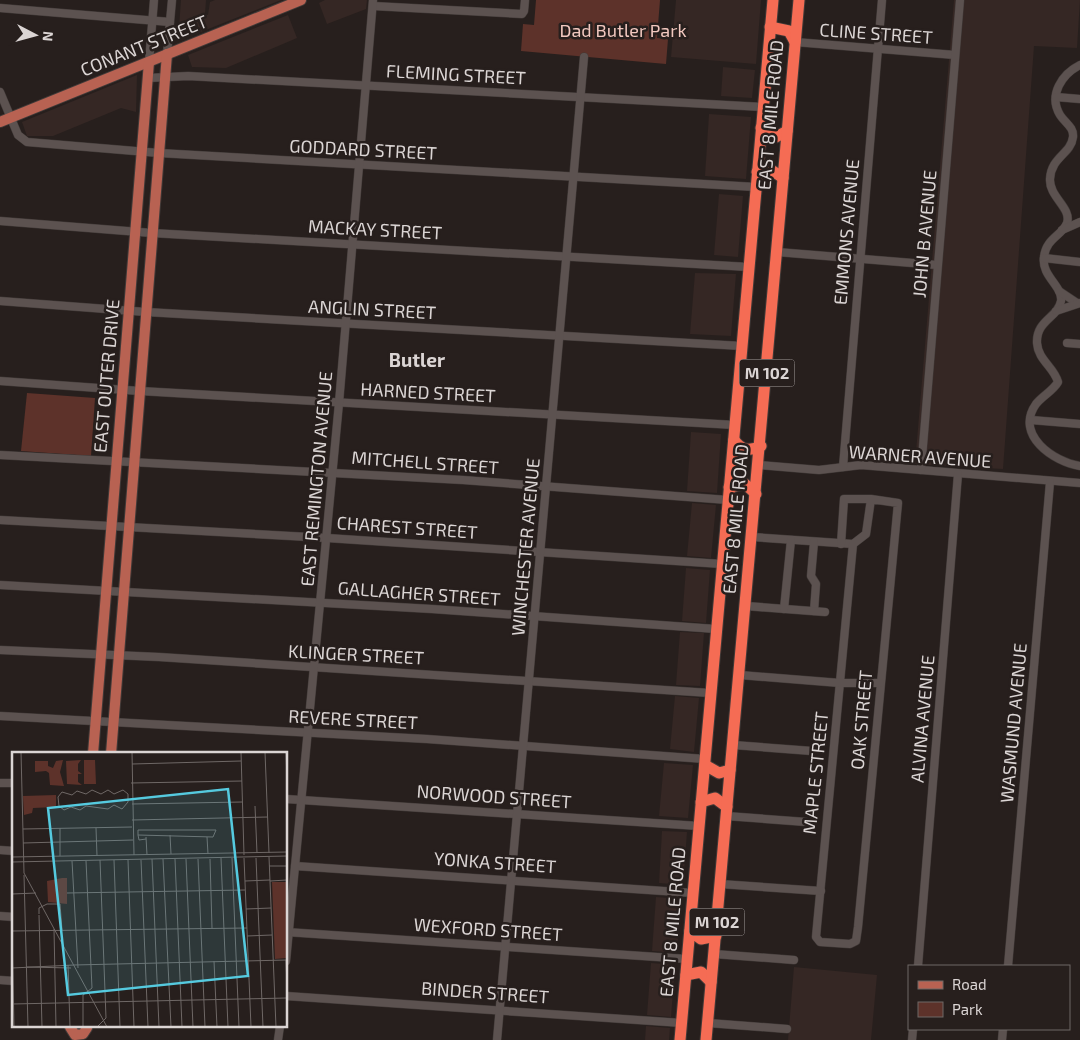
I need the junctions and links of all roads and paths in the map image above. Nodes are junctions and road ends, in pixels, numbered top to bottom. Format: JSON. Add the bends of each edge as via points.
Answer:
{"nodes":[{"id":1,"x":154,"y":0,"type":"edge"},
{"id":2,"x":172,"y":0,"type":"edge"},
{"id":3,"x":301,"y":0,"type":"edge"},
{"id":4,"x":525,"y":0,"type":"edge"},
{"id":5,"x":773,"y":0,"type":"edge"},
{"id":6,"x":799,"y":0,"type":"edge"},
{"id":7,"x":882,"y":0,"type":"edge"},
{"id":8,"x":960,"y":0,"type":"edge"},
{"id":9,"x":373,"y":3,"type":"edge"},
{"id":10,"x":0,"y":8,"type":"edge"},
{"id":11,"x":152,"y":20,"type":"junction"},
{"id":12,"x":170,"y":22,"type":"junction"},
{"id":13,"x":770,"y":28,"type":"junction"},
{"id":14,"x":795,"y":42,"type":"junction"},
{"id":15,"x":878,"y":49,"type":"junction"},
{"id":16,"x":167,"y":54,"type":"junction"},
{"id":17,"x":955,"y":54,"type":"junction"},
{"id":18,"x":584,"y":57,"type":"dead end"},
{"id":19,"x":149,"y":62,"type":"junction"},
{"id":20,"x":1080,"y":65,"type":"edge"},
{"id":21,"x":148,"y":78,"type":"junction"},
{"id":22,"x":165,"y":78,"type":"junction"},
{"id":23,"x":366,"y":85,"type":"junction"},
{"id":24,"x":0,"y":92,"type":"edge"},
{"id":25,"x":580,"y":97,"type":"junction"},
{"id":26,"x":1056,"y":97,"type":"junction"},
{"id":27,"x":1080,"y":99,"type":"edge"},
{"id":28,"x":763,"y":107,"type":"junction"},
{"id":29,"x":11,"y":117,"type":"junction"},
{"id":30,"x":0,"y":122,"type":"edge"},
{"id":31,"x":761,"y":128,"type":"junction"},
{"id":32,"x":788,"y":131,"type":"junction"},
{"id":33,"x":142,"y":152,"type":"junction"},
{"id":34,"x":159,"y":153,"type":"junction"},
{"id":35,"x":360,"y":164,"type":"junction"},
{"id":36,"x":758,"y":172,"type":"junction"},
{"id":37,"x":574,"y":176,"type":"junction"},
{"id":38,"x":783,"y":178,"type":"junction"},
{"id":39,"x":756,"y":187,"type":"junction"},
{"id":40,"x":1064,"y":209,"type":"junction"},
{"id":41,"x":0,"y":221,"type":"edge"},
{"id":42,"x":1080,"y":221,"type":"edge"},
{"id":43,"x":1062,"y":230,"type":"junction"},
{"id":44,"x":135,"y":232,"type":"junction"},
{"id":45,"x":152,"y":233,"type":"junction"},
{"id":46,"x":353,"y":244,"type":"junction"},
{"id":47,"x":777,"y":252,"type":"junction"},
{"id":48,"x":567,"y":256,"type":"junction"},
{"id":49,"x":1044,"y":258,"type":"junction"},
{"id":50,"x":860,"y":259,"type":"junction"},
{"id":51,"x":1080,"y":262,"type":"edge"},
{"id":52,"x":937,"y":265,"type":"junction"},
{"id":53,"x":749,"y":267,"type":"junction"},
{"id":54,"x":1059,"y":291,"type":"junction"},
{"id":55,"x":0,"y":300,"type":"edge"},
{"id":56,"x":1078,"y":303,"type":"edge"},
{"id":57,"x":128,"y":311,"type":"junction"},
{"id":58,"x":146,"y":312,"type":"junction"},
{"id":59,"x":1055,"y":312,"type":"junction"},
{"id":60,"x":346,"y":323,"type":"junction"},
{"id":61,"x":560,"y":335,"type":"junction"},
{"id":62,"x":1067,"y":342,"type":"dead end"},
{"id":63,"x":1080,"y":344,"type":"edge"},
{"id":64,"x":742,"y":346,"type":"junction"},
{"id":65,"x":0,"y":381,"type":"edge"},
{"id":66,"x":122,"y":390,"type":"junction"},
{"id":67,"x":140,"y":391,"type":"junction"},
{"id":68,"x":339,"y":403,"type":"junction"},
{"id":69,"x":553,"y":414,"type":"junction"},
{"id":70,"x":1031,"y":420,"type":"junction"},
{"id":71,"x":1080,"y":424,"type":"edge"},
{"id":72,"x":735,"y":425,"type":"junction"},
{"id":73,"x":734,"y":440,"type":"junction"},
{"id":74,"x":760,"y":446,"type":"junction"},
{"id":75,"x":0,"y":455,"type":"edge"},
{"id":76,"x":134,"y":461,"type":"junction"},
{"id":77,"x":116,"y":462,"type":"junction"},
{"id":78,"x":759,"y":465,"type":"junction"},
{"id":79,"x":1079,"y":466,"type":"edge"},
{"id":80,"x":843,"y":467,"type":"junction"},
{"id":81,"x":921,"y":470,"type":"junction"},
{"id":82,"x":332,"y":472,"type":"junction"},
{"id":83,"x":958,"y":474,"type":"junction"},
{"id":84,"x":1050,"y":482,"type":"junction"},
{"id":85,"x":1079,"y":483,"type":"edge"},
{"id":86,"x":547,"y":486,"type":"junction"},
{"id":87,"x":729,"y":487,"type":"junction"},
{"id":88,"x":756,"y":494,"type":"junction"},
{"id":89,"x":871,"y":499,"type":"junction"},
{"id":90,"x":728,"y":500,"type":"junction"},
{"id":91,"x":0,"y":520,"type":"edge"},
{"id":92,"x":111,"y":526,"type":"junction"},
{"id":93,"x":129,"y":527,"type":"junction"},
{"id":94,"x":752,"y":537,"type":"junction"},
{"id":95,"x":327,"y":538,"type":"junction"},
{"id":96,"x":791,"y":540,"type":"junction"},
{"id":97,"x":814,"y":542,"type":"junction"},
{"id":98,"x":841,"y":544,"type":"junction"},
{"id":99,"x":853,"y":544,"type":"junction"},
{"id":100,"x":541,"y":551,"type":"junction"},
{"id":101,"x":722,"y":564,"type":"junction"},
{"id":102,"x":0,"y":585,"type":"edge"},
{"id":103,"x":105,"y":591,"type":"junction"},
{"id":104,"x":123,"y":592,"type":"junction"},
{"id":105,"x":320,"y":602,"type":"junction"},
{"id":106,"x":746,"y":606,"type":"junction"},
{"id":107,"x":784,"y":609,"type":"junction"},
{"id":108,"x":814,"y":612,"type":"junction"},
{"id":109,"x":825,"y":612,"type":"dead end"},
{"id":110,"x":535,"y":616,"type":"junction"},
{"id":111,"x":716,"y":629,"type":"junction"},
{"id":112,"x":0,"y":650,"type":"edge"},
{"id":113,"x":119,"y":655,"type":"junction"},
{"id":114,"x":100,"y":656,"type":"junction"},
{"id":115,"x":314,"y":667,"type":"junction"},
{"id":116,"x":740,"y":675,"type":"junction"},
{"id":117,"x":529,"y":681,"type":"junction"},
{"id":118,"x":840,"y":683,"type":"junction"},
{"id":119,"x":880,"y":683,"type":"junction"},
{"id":120,"x":710,"y":693,"type":"junction"},
{"id":121,"x":0,"y":716,"type":"edge"},
{"id":122,"x":95,"y":721,"type":"junction"},
{"id":123,"x":114,"y":721,"type":"junction"},
{"id":124,"x":308,"y":732,"type":"junction"},
{"id":125,"x":733,"y":745,"type":"junction"},
{"id":126,"x":524,"y":746,"type":"junction"},
{"id":127,"x":93,"y":752,"type":"edge"},
{"id":128,"x":111,"y":752,"type":"edge"},
{"id":129,"x":812,"y":752,"type":"dead end"},
{"id":130,"x":705,"y":762,"type":"junction"},
{"id":131,"x":730,"y":770,"type":"junction"},
{"id":132,"x":288,"y":799,"type":"edge"},
{"id":133,"x":301,"y":800,"type":"junction"},
{"id":134,"x":701,"y":802,"type":"junction"},
{"id":135,"x":727,"y":811,"type":"junction"},
{"id":136,"x":517,"y":814,"type":"junction"},
{"id":137,"x":806,"y":822,"type":"dead end"},
{"id":138,"x":699,"y":826,"type":"junction"},
{"id":139,"x":295,"y":866,"type":"junction"},
{"id":140,"x":511,"y":879,"type":"junction"},
{"id":141,"x":720,"y":884,"type":"junction"},
{"id":142,"x":821,"y":891,"type":"junction"},
{"id":143,"x":693,"y":893,"type":"junction"},
{"id":144,"x":690,"y":931,"type":"junction"},
{"id":145,"x":288,"y":932,"type":"edge"},
{"id":146,"x":716,"y":936,"type":"junction"},
{"id":147,"x":856,"y":941,"type":"joint"},
{"id":148,"x":506,"y":946,"type":"junction"},
{"id":149,"x":714,"y":954,"type":"junction"},
{"id":150,"x":687,"y":959,"type":"junction"},
{"id":151,"x":794,"y":960,"type":"dead end"},
{"id":152,"x":918,"y":965,"type":"edge"},
{"id":153,"x":1008,"y":965,"type":"edge"},
{"id":154,"x":686,"y":975,"type":"junction"},
{"id":155,"x":712,"y":982,"type":"junction"},
{"id":156,"x":288,"y":996,"type":"edge"},
{"id":157,"x":500,"y":1009,"type":"junction"},
{"id":158,"x":682,"y":1023,"type":"junction"},
{"id":159,"x":708,"y":1023,"type":"junction"},
{"id":160,"x":71,"y":1028,"type":"edge"},
{"id":161,"x":86,"y":1028,"type":"edge"},
{"id":162,"x":787,"y":1029,"type":"dead end"},
{"id":163,"x":497,"y":1040,"type":"edge"},
{"id":164,"x":680,"y":1040,"type":"edge"},
{"id":165,"x":706,"y":1040,"type":"edge"}],
"edges":[{"from":1,"to":11,"type":"street","name":"EAST OUTER DRIVE"},
{"from":2,"to":12,"type":"street","name":"EAST OUTER DRIVE"},
{"from":3,"to":16,"type":"main road","name":"CONANT STREET"},
{"from":4,"to":9,"type":"street","via":[[523,12]]},
{"from":5,"to":13,"type":"highway","name":"EAST 8 MILE ROAD","number":"M 102"},
{"from":6,"to":14,"type":"highway","name":"EAST 8 MILE ROAD","number":"M 102"},
{"from":7,"to":15,"type":"street","name":"EMMONS AVENUE"},
{"from":8,"to":17,"type":"street","name":"JOHN B AVENUE"},
{"from":9,"to":23,"type":"street","name":"EAST REMINGTON AVENUE"},
{"from":10,"to":11,"type":"street"},
{"from":11,"to":12,"type":"street"},
{"from":11,"to":19,"type":"street","name":"EAST OUTER DRIVE"},
{"from":12,"to":16,"type":"street","name":"EAST OUTER DRIVE"},
{"from":13,"to":14,"type":"highway","via":[[789,30]]},
{"from":13,"to":28,"type":"highway","name":"EAST 8 MILE ROAD","number":"M 102"},
{"from":14,"to":15,"type":"street","name":"CLINE STREET"},
{"from":14,"to":32,"type":"highway","name":"EAST 8 MILE ROAD","number":"M 102"},
{"from":15,"to":17,"type":"street","name":"CLINE STREET"},
{"from":15,"to":50,"type":"street","name":"EMMONS AVENUE"},
{"from":16,"to":19,"type":"main road","name":"CONANT STREET"},
{"from":16,"to":22,"type":"main road","name":"EAST OUTER DRIVE"},
{"from":17,"to":52,"type":"street","name":"JOHN B AVENUE"},
{"from":18,"to":25,"type":"street","name":"WINCHESTER AVENUE"},
{"from":19,"to":21,"type":"main road","name":"EAST OUTER DRIVE"},
{"from":19,"to":29,"type":"main road","name":"CONANT STREET"},
{"from":20,"to":26,"type":"street","via":[[1062,80]]},
{"from":21,"to":22,"type":"street","name":"FLEMING STREET"},
{"from":21,"to":33,"type":"main road","name":"EAST OUTER DRIVE"},
{"from":22,"to":23,"type":"street","name":"FLEMING STREET","via":[[173,75]]},
{"from":22,"to":34,"type":"main road","name":"EAST OUTER DRIVE"},
{"from":23,"to":25,"type":"street","name":"FLEMING STREET"},
{"from":23,"to":35,"type":"street","name":"EAST REMINGTON AVENUE"},
{"from":24,"to":29,"type":"street","name":"GODDARD STREET"},
{"from":25,"to":28,"type":"street","name":"FLEMING STREET"},
{"from":25,"to":37,"type":"street","name":"WINCHESTER AVENUE"},
{"from":26,"to":27,"type":"street"},
{"from":26,"to":40,"type":"street","via":[[1060,115],[1073,135],[1071,146],[1057,158],[1051,170],[1051,188]]},
{"from":28,"to":31,"type":"highway","name":"EAST 8 MILE ROAD","number":"M 102"},
{"from":29,"to":30,"type":"main road","name":"CONANT STREET"},
{"from":29,"to":33,"type":"street","name":"GODDARD STREET","via":[[18,136],[25,142]]},
{"from":31,"to":32,"type":"highway","via":[[776,137]]},
{"from":31,"to":36,"type":"highway","name":"EAST 8 MILE ROAD","number":"M 102"},
{"from":32,"to":38,"type":"highway","name":"EAST 8 MILE ROAD","number":"M 102"},
{"from":33,"to":34,"type":"street","name":"GODDARD STREET"},
{"from":33,"to":44,"type":"main road","name":"EAST OUTER DRIVE"},
{"from":34,"to":35,"type":"street","name":"GODDARD STREET"},
{"from":34,"to":45,"type":"main road","name":"EAST OUTER DRIVE"},
{"from":35,"to":37,"type":"street","name":"GODDARD STREET"},
{"from":35,"to":46,"type":"street","name":"EAST REMINGTON AVENUE"},
{"from":36,"to":38,"type":"highway","via":[[770,169]]},
{"from":36,"to":39,"type":"highway","name":"EAST 8 MILE ROAD","number":"M 102"},
{"from":37,"to":39,"type":"street","name":"GODDARD STREET"},
{"from":37,"to":48,"type":"street","name":"WINCHESTER AVENUE"},
{"from":38,"to":47,"type":"highway","name":"EAST 8 MILE ROAD","number":"M 102"},
{"from":39,"to":53,"type":"highway","name":"EAST 8 MILE ROAD","number":"M 102"},
{"from":40,"to":42,"type":"street"},
{"from":40,"to":43,"type":"street","via":[[1066,224]]},
{"from":41,"to":44,"type":"street","name":"MACKAY STREET"},
{"from":42,"to":43,"type":"street"},
{"from":43,"to":49,"type":"street","via":[[1048,244]]},
{"from":44,"to":45,"type":"street","name":"MACKAY STREET"},
{"from":44,"to":57,"type":"main road","name":"EAST OUTER DRIVE"},
{"from":45,"to":46,"type":"street","name":"MACKAY STREET"},
{"from":45,"to":58,"type":"main road","name":"EAST OUTER DRIVE"},
{"from":46,"to":48,"type":"street","name":"MACKAY STREET"},
{"from":46,"to":60,"type":"street","name":"EAST REMINGTON AVENUE"},
{"from":47,"to":50,"type":"street"},
{"from":47,"to":74,"type":"highway","name":"EAST 8 MILE ROAD","number":"M 102"},
{"from":48,"to":53,"type":"street","name":"MACKAY STREET"},
{"from":48,"to":61,"type":"street","name":"WINCHESTER AVENUE"},
{"from":49,"to":51,"type":"street"},
{"from":49,"to":54,"type":"street","via":[[1047,275]]},
{"from":50,"to":52,"type":"street"},
{"from":50,"to":80,"type":"street","name":"EMMONS AVENUE"},
{"from":52,"to":81,"type":"street","name":"JOHN B AVENUE"},
{"from":53,"to":64,"type":"highway","name":"EAST 8 MILE ROAD","number":"M 102"},
{"from":54,"to":56,"type":"street"},
{"from":54,"to":59,"type":"street","via":[[1060,304]]},
{"from":55,"to":57,"type":"street","name":"ANGLIN STREET"},
{"from":56,"to":59,"type":"street"},
{"from":57,"to":58,"type":"street","name":"ANGLIN STREET"},
{"from":57,"to":66,"type":"main road","name":"EAST OUTER DRIVE"},
{"from":58,"to":60,"type":"street","name":"ANGLIN STREET"},
{"from":58,"to":67,"type":"main road","name":"EAST OUTER DRIVE"},
{"from":59,"to":70,"type":"street","via":[[1041,325],[1037,345],[1040,356],[1058,382],[1036,404]]},
{"from":60,"to":61,"type":"street","name":"ANGLIN STREET"},
{"from":60,"to":68,"type":"street","name":"EAST REMINGTON AVENUE"},
{"from":61,"to":64,"type":"street","name":"ANGLIN STREET"},
{"from":61,"to":69,"type":"street","name":"WINCHESTER AVENUE"},
{"from":62,"to":63,"type":"street"},
{"from":64,"to":72,"type":"highway","name":"EAST 8 MILE ROAD","number":"M 102"},
{"from":65,"to":66,"type":"street","name":"HARNED STREET"},
{"from":66,"to":67,"type":"street","name":"HARNED STREET"},
{"from":66,"to":77,"type":"main road","name":"EAST OUTER DRIVE"},
{"from":67,"to":68,"type":"street","name":"HARNED STREET"},
{"from":67,"to":76,"type":"main road","name":"EAST OUTER DRIVE"},
{"from":68,"to":69,"type":"street","name":"HARNED STREET"},
{"from":68,"to":82,"type":"street","name":"EAST REMINGTON AVENUE"},
{"from":69,"to":72,"type":"street","name":"HARNED STREET"},
{"from":69,"to":86,"type":"street","name":"WINCHESTER AVENUE"},
{"from":70,"to":71,"type":"street"},
{"from":70,"to":79,"type":"street","via":[[1031,430],[1041,447],[1063,462]]},
{"from":72,"to":73,"type":"highway","name":"EAST 8 MILE ROAD","number":"M 102"},
{"from":73,"to":74,"type":"highway","via":[[744,450]]},
{"from":73,"to":87,"type":"highway","name":"EAST 8 MILE ROAD","number":"M 102"},
{"from":74,"to":78,"type":"highway","name":"EAST 8 MILE ROAD","number":"M 102"},
{"from":75,"to":77,"type":"street","name":"MITCHELL STREET"},
{"from":76,"to":77,"type":"street","name":"MITCHELL STREET"},
{"from":76,"to":82,"type":"street","name":"MITCHELL STREET"},
{"from":76,"to":93,"type":"main road","name":"EAST OUTER DRIVE"},
{"from":77,"to":92,"type":"main road","name":"EAST OUTER DRIVE"},
{"from":78,"to":80,"type":"street","name":"WARNER AVENUE","via":[[819,470]]},
{"from":78,"to":88,"type":"highway","name":"EAST 8 MILE ROAD","number":"M 102"},
{"from":79,"to":85,"type":"street"},
{"from":80,"to":81,"type":"street","name":"WARNER AVENUE","via":[[861,465]]},
{"from":81,"to":83,"type":"street","name":"WARNER AVENUE"},
{"from":82,"to":86,"type":"street","name":"MITCHELL STREET"},
{"from":82,"to":95,"type":"street","name":"EAST REMINGTON AVENUE"},
{"from":83,"to":84,"type":"street","name":"WARNER AVENUE"},
{"from":83,"to":152,"type":"street","name":"ALVINA AVENUE"},
{"from":84,"to":85,"type":"street","name":"WARNER AVENUE"},
{"from":84,"to":153,"type":"street","name":"WASMUND AVENUE"},
{"from":86,"to":90,"type":"street","name":"MITCHELL STREET"},
{"from":86,"to":100,"type":"street","name":"WINCHESTER AVENUE"},
{"from":87,"to":88,"type":"highway","via":[[745,484]]},
{"from":87,"to":90,"type":"highway","name":"EAST 8 MILE ROAD","number":"M 102"},
{"from":88,"to":94,"type":"highway","name":"EAST 8 MILE ROAD","number":"M 102"},
{"from":89,"to":98,"type":"street","via":[[844,499]]},
{"from":89,"to":99,"type":"street","via":[[866,534]]},
{"from":89,"to":119,"type":"street","name":"OAK STREET","via":[[898,503]]},
{"from":90,"to":101,"type":"highway","name":"EAST 8 MILE ROAD","number":"M 102"},
{"from":91,"to":92,"type":"street","name":"CHAREST STREET"},
{"from":92,"to":93,"type":"street","name":"CHAREST STREET"},
{"from":92,"to":103,"type":"main road","name":"EAST OUTER DRIVE"},
{"from":93,"to":95,"type":"street","name":"CHAREST STREET"},
{"from":93,"to":104,"type":"main road","name":"EAST OUTER DRIVE"},
{"from":94,"to":96,"type":"street"},
{"from":94,"to":106,"type":"highway","name":"EAST 8 MILE ROAD","number":"M 102"},
{"from":95,"to":100,"type":"street","name":"CHAREST STREET"},
{"from":95,"to":105,"type":"street","name":"EAST REMINGTON AVENUE"},
{"from":96,"to":97,"type":"street"},
{"from":96,"to":107,"type":"street"},
{"from":97,"to":98,"type":"street"},
{"from":97,"to":108,"type":"street","via":[[811,576],[816,584]]},
{"from":98,"to":99,"type":"street"},
{"from":99,"to":118,"type":"street","name":"MAPLE STREET"},
{"from":100,"to":101,"type":"street","name":"CHAREST STREET"},
{"from":100,"to":110,"type":"street","name":"WINCHESTER AVENUE"},
{"from":101,"to":111,"type":"highway","name":"EAST 8 MILE ROAD","number":"M 102"},
{"from":102,"to":103,"type":"street","name":"GALLAGHER STREET"},
{"from":103,"to":104,"type":"street","name":"GALLAGHER STREET"},
{"from":103,"to":114,"type":"main road","name":"EAST OUTER DRIVE"},
{"from":104,"to":105,"type":"street","name":"GALLAGHER STREET"},
{"from":104,"to":113,"type":"main road","name":"EAST OUTER DRIVE"},
{"from":105,"to":110,"type":"street","name":"GALLAGHER STREET"},
{"from":105,"to":115,"type":"street","name":"EAST REMINGTON AVENUE"},
{"from":106,"to":107,"type":"street"},
{"from":106,"to":116,"type":"highway","name":"EAST 8 MILE ROAD","number":"M 102"},
{"from":107,"to":108,"type":"street"},
{"from":108,"to":109,"type":"street"},
{"from":110,"to":111,"type":"street","name":"GALLAGHER STREET"},
{"from":110,"to":117,"type":"street","name":"WINCHESTER AVENUE"},
{"from":111,"to":120,"type":"highway","name":"EAST 8 MILE ROAD","number":"M 102"},
{"from":112,"to":114,"type":"street","name":"KLINGER STREET"},
{"from":113,"to":114,"type":"street","name":"KLINGER STREET"},
{"from":113,"to":115,"type":"street","name":"KLINGER STREET"},
{"from":113,"to":123,"type":"main road","name":"EAST OUTER DRIVE"},
{"from":114,"to":122,"type":"main road","name":"EAST OUTER DRIVE"},
{"from":115,"to":117,"type":"street","name":"KLINGER STREET"},
{"from":115,"to":124,"type":"street","name":"EAST REMINGTON AVENUE"},
{"from":116,"to":118,"type":"street"},
{"from":116,"to":125,"type":"highway","name":"EAST 8 MILE ROAD","number":"M 102"},
{"from":117,"to":120,"type":"street","name":"KLINGER STREET"},
{"from":117,"to":126,"type":"street","name":"WINCHESTER AVENUE"},
{"from":118,"to":119,"type":"street"},
{"from":118,"to":142,"type":"street","name":"MAPLE STREET"},
{"from":119,"to":147,"type":"street","name":"OAK STREET"},
{"from":120,"to":130,"type":"highway","name":"EAST 8 MILE ROAD","number":"M 102"},
{"from":121,"to":122,"type":"street","name":"REVERE STREET"},
{"from":122,"to":123,"type":"street","name":"REVERE STREET"},
{"from":122,"to":127,"type":"main road","name":"EAST OUTER DRIVE"},
{"from":123,"to":124,"type":"street","name":"REVERE STREET"},
{"from":123,"to":128,"type":"main road","name":"EAST OUTER DRIVE"},
{"from":124,"to":126,"type":"street","name":"REVERE STREET"},
{"from":124,"to":133,"type":"street","name":"EAST REMINGTON AVENUE"},
{"from":125,"to":129,"type":"street"},
{"from":125,"to":131,"type":"highway","name":"EAST 8 MILE ROAD","number":"M 102"},
{"from":126,"to":130,"type":"street","name":"REVERE STREET"},
{"from":126,"to":136,"type":"street","name":"WINCHESTER AVENUE"},
{"from":130,"to":131,"type":"highway","via":[[718,773]]},
{"from":130,"to":134,"type":"highway","name":"EAST 8 MILE ROAD","number":"M 102"},
{"from":131,"to":135,"type":"highway","name":"EAST 8 MILE ROAD","number":"M 102"},
{"from":132,"to":133,"type":"street","name":"NORWOOD STREET"},
{"from":133,"to":136,"type":"street","name":"NORWOOD STREET"},
{"from":133,"to":139,"type":"street","name":"EAST REMINGTON AVENUE"},
{"from":134,"to":135,"type":"highway","via":[[715,798]]},
{"from":134,"to":138,"type":"highway","name":"EAST 8 MILE ROAD","number":"M 102"},
{"from":135,"to":137,"type":"street"},
{"from":135,"to":141,"type":"highway","name":"EAST 8 MILE ROAD","number":"M 102"},
{"from":136,"to":138,"type":"street","name":"NORWOOD STREET"},
{"from":136,"to":140,"type":"street","name":"WINCHESTER AVENUE"},
{"from":138,"to":143,"type":"highway","name":"EAST 8 MILE ROAD","number":"M 102"},
{"from":139,"to":140,"type":"street","name":"YONKA STREET"},
{"from":139,"to":145,"type":"street","name":"EAST REMINGTON AVENUE"},
{"from":140,"to":143,"type":"street","name":"YONKA STREET"},
{"from":140,"to":148,"type":"street","name":"WINCHESTER AVENUE"},
{"from":141,"to":142,"type":"street"},
{"from":141,"to":146,"type":"highway","name":"EAST 8 MILE ROAD","number":"M 102"},
{"from":142,"to":147,"type":"street","name":"MAPLE STREET","via":[[818,940],[850,944]]},
{"from":143,"to":144,"type":"highway","name":"EAST 8 MILE ROAD","number":"M 102"},
{"from":144,"to":146,"type":"highway","via":[[704,940]]},
{"from":144,"to":150,"type":"highway","name":"EAST 8 MILE ROAD","number":"M 102"},
{"from":145,"to":148,"type":"street","name":"WEXFORD STREET"},
{"from":146,"to":149,"type":"highway","name":"EAST 8 MILE ROAD","number":"M 102"},
{"from":148,"to":150,"type":"street","name":"WEXFORD STREET"},
{"from":148,"to":157,"type":"street","name":"WINCHESTER AVENUE"},
{"from":149,"to":151,"type":"street"},
{"from":149,"to":155,"type":"highway","name":"EAST 8 MILE ROAD","number":"M 102"},
{"from":150,"to":154,"type":"highway","name":"EAST 8 MILE ROAD","number":"M 102"},
{"from":154,"to":155,"type":"highway","via":[[701,972]]},
{"from":154,"to":158,"type":"highway","name":"EAST 8 MILE ROAD","number":"M 102"},
{"from":155,"to":159,"type":"highway","name":"EAST 8 MILE ROAD","number":"M 102"},
{"from":156,"to":157,"type":"street","name":"BINDER STREET"},
{"from":157,"to":158,"type":"street","name":"BINDER STREET"},
{"from":157,"to":163,"type":"street","name":"WINCHESTER AVENUE"},
{"from":158,"to":164,"type":"highway","name":"EAST 8 MILE ROAD","number":"M 102"},
{"from":159,"to":162,"type":"street"},
{"from":159,"to":165,"type":"highway","name":"EAST 8 MILE ROAD","number":"M 102"},
{"from":160,"to":161,"type":"main road","via":[[75,1035],[83,1034]]}]}
